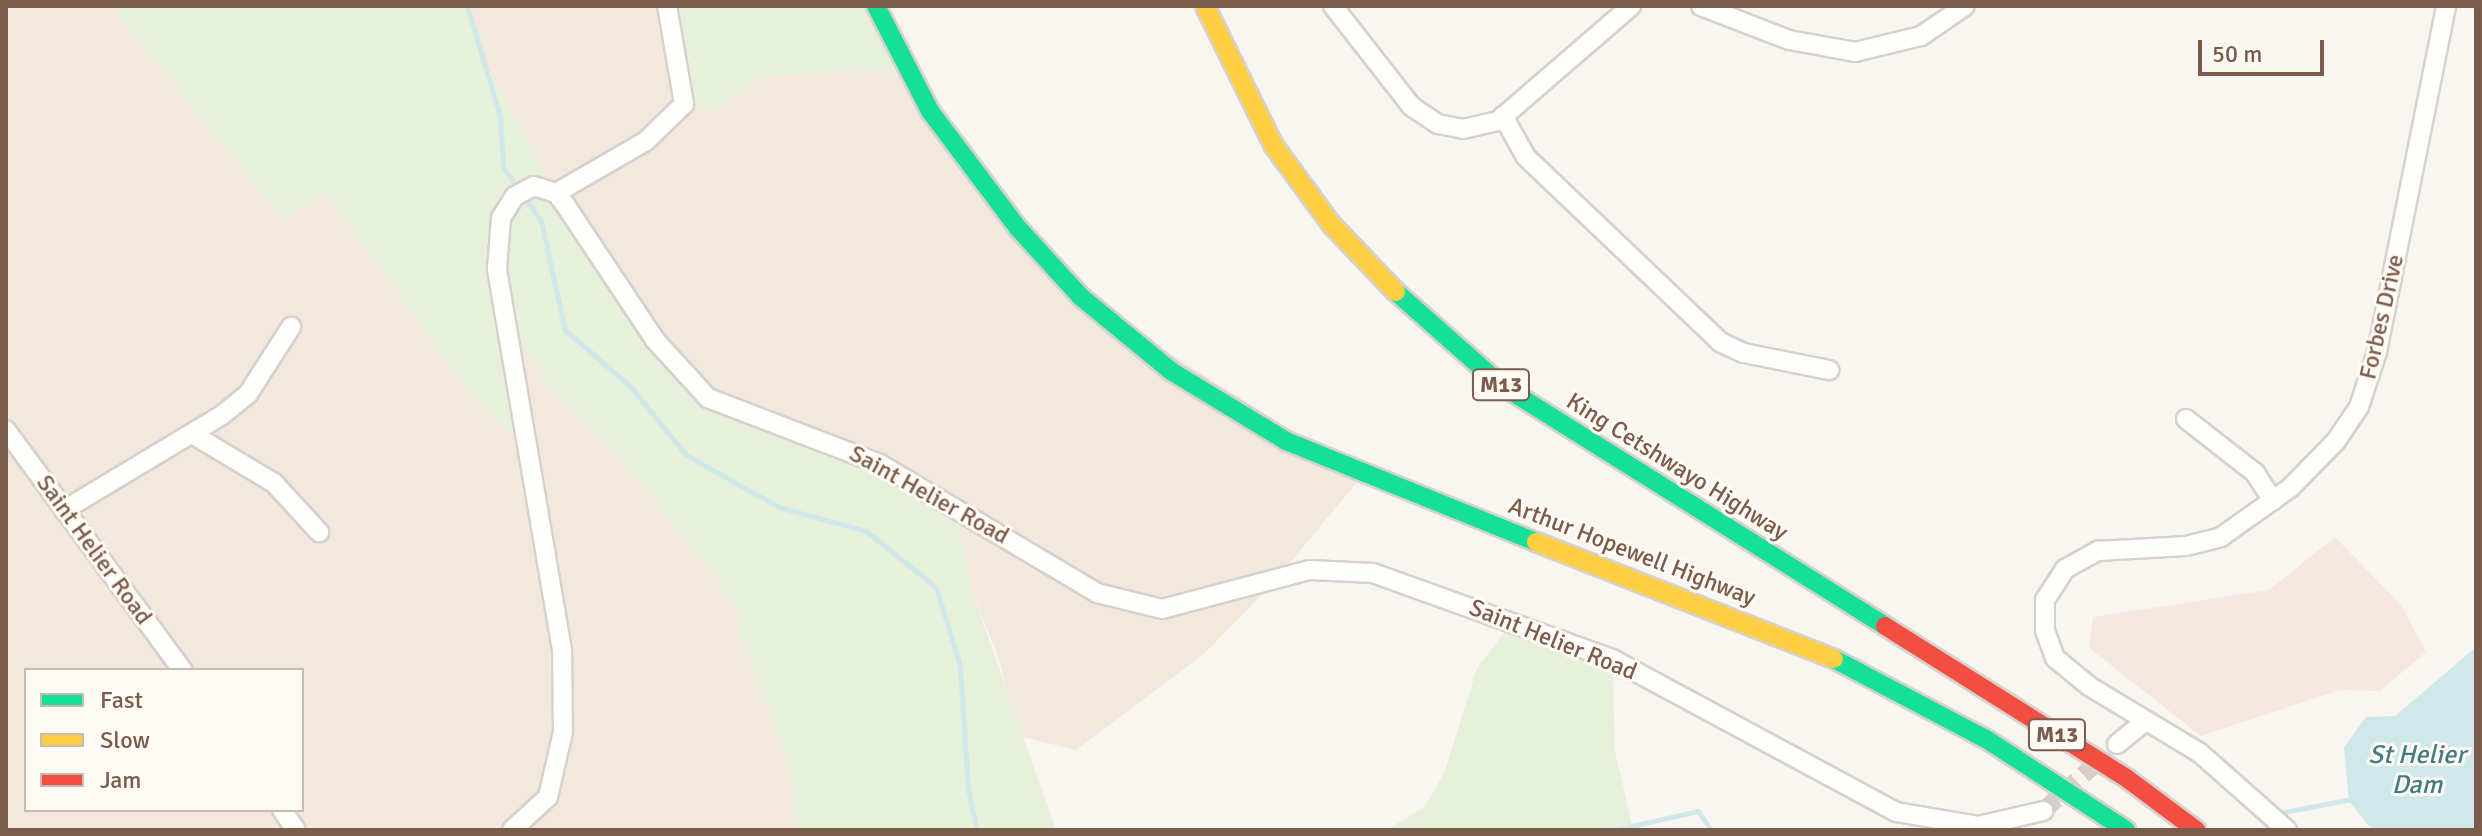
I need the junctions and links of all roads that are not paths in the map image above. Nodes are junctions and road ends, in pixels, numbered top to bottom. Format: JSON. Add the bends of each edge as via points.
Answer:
{"nodes":[{"id":1,"x":667,"y":6,"type":"edge"},
{"id":2,"x":876,"y":6,"type":"edge"},
{"id":3,"x":1205,"y":6,"type":"edge"},
{"id":4,"x":1333,"y":6,"type":"edge"},
{"id":5,"x":1631,"y":6,"type":"edge"},
{"id":6,"x":1701,"y":6,"type":"edge"},
{"id":7,"x":1965,"y":6,"type":"edge"},
{"id":8,"x":2446,"y":6,"type":"edge"},
{"id":9,"x":1503,"y":116,"type":"junction"},
{"id":10,"x":556,"y":193,"type":"junction"},
{"id":11,"x":291,"y":327,"type":"dead end"},
{"id":12,"x":1829,"y":370,"type":"dead end"},
{"id":13,"x":2186,"y":419,"type":"dead end"},
{"id":14,"x":6,"y":430,"type":"edge"},
{"id":15,"x":192,"y":434,"type":"junction"},
{"id":16,"x":2273,"y":501,"type":"junction"},
{"id":17,"x":64,"y":510,"type":"junction"},
{"id":18,"x":319,"y":532,"type":"dead end"},
{"id":19,"x":181,"y":668,"type":"edge"},
{"id":20,"x":2145,"y":721,"type":"junction"},
{"id":21,"x":2117,"y":744,"type":"tunnel mouth"},
{"id":22,"x":2043,"y":811,"type":"tunnel mouth"},
{"id":23,"x":283,"y":812,"type":"edge"},
{"id":24,"x":296,"y":830,"type":"edge"},
{"id":25,"x":512,"y":830,"type":"edge"},
{"id":26,"x":2126,"y":830,"type":"edge"},
{"id":27,"x":2196,"y":830,"type":"edge"},
{"id":28,"x":2287,"y":830,"type":"edge"}],
"edges":[{"from":1,"to":10,"type":"street","via":[[684,104],[646,141]]},
{"from":2,"to":26,"type":"highway","name":"Arthur Hopewell Highway","number":"M13","via":[[938,123],[1018,228],[1081,297],[1171,371],[1286,441],[1362,476],[1752,623],[1882,681],[1986,739]]},
{"from":3,"to":27,"type":"highway","name":"King Cetshwayo Highway","number":"M13","via":[[1274,146],[1331,224],[1394,291],[1501,385],[2125,777]]},
{"from":4,"to":9,"type":"street","via":[[1399,95],[1426,118],[1463,129]]},
{"from":5,"to":9,"type":"street"},
{"from":6,"to":7,"type":"street","via":[[1789,40],[1855,52],[1921,36]]},
{"from":8,"to":16,"type":"street","name":"Forbes Drive","via":[[2372,373],[2336,441]]},
{"from":9,"to":12,"type":"street","via":[[1526,157],[1720,342],[1744,353]]},
{"from":10,"to":22,"type":"street","name":"Saint Helier Road","via":[[655,340],[708,398],[891,470],[1097,593],[1162,609],[1310,570],[1373,573],[1612,659],[1896,812],[1978,826]]},
{"from":10,"to":25,"type":"street","via":[[524,188],[507,206],[498,239],[498,281],[564,681],[554,786],[541,809]]},
{"from":11,"to":15,"type":"street","via":[[248,394]]},
{"from":13,"to":16,"type":"street","via":[[2255,473]]},
{"from":14,"to":17,"type":"street","name":"Saint Helier Road"},
{"from":15,"to":17,"type":"street"},
{"from":15,"to":18,"type":"street","via":[[274,483]]},
{"from":16,"to":20,"type":"street","name":"Forbes Drive","via":[[2201,544],[2098,551],[2065,569],[2050,588],[2043,612],[2055,658]]},
{"from":17,"to":19,"type":"street","name":"Saint Helier Road"},
{"from":20,"to":21,"type":"street"},
{"from":20,"to":28,"type":"street","via":[[2200,753]]},
{"from":23,"to":24,"type":"street"}]}
